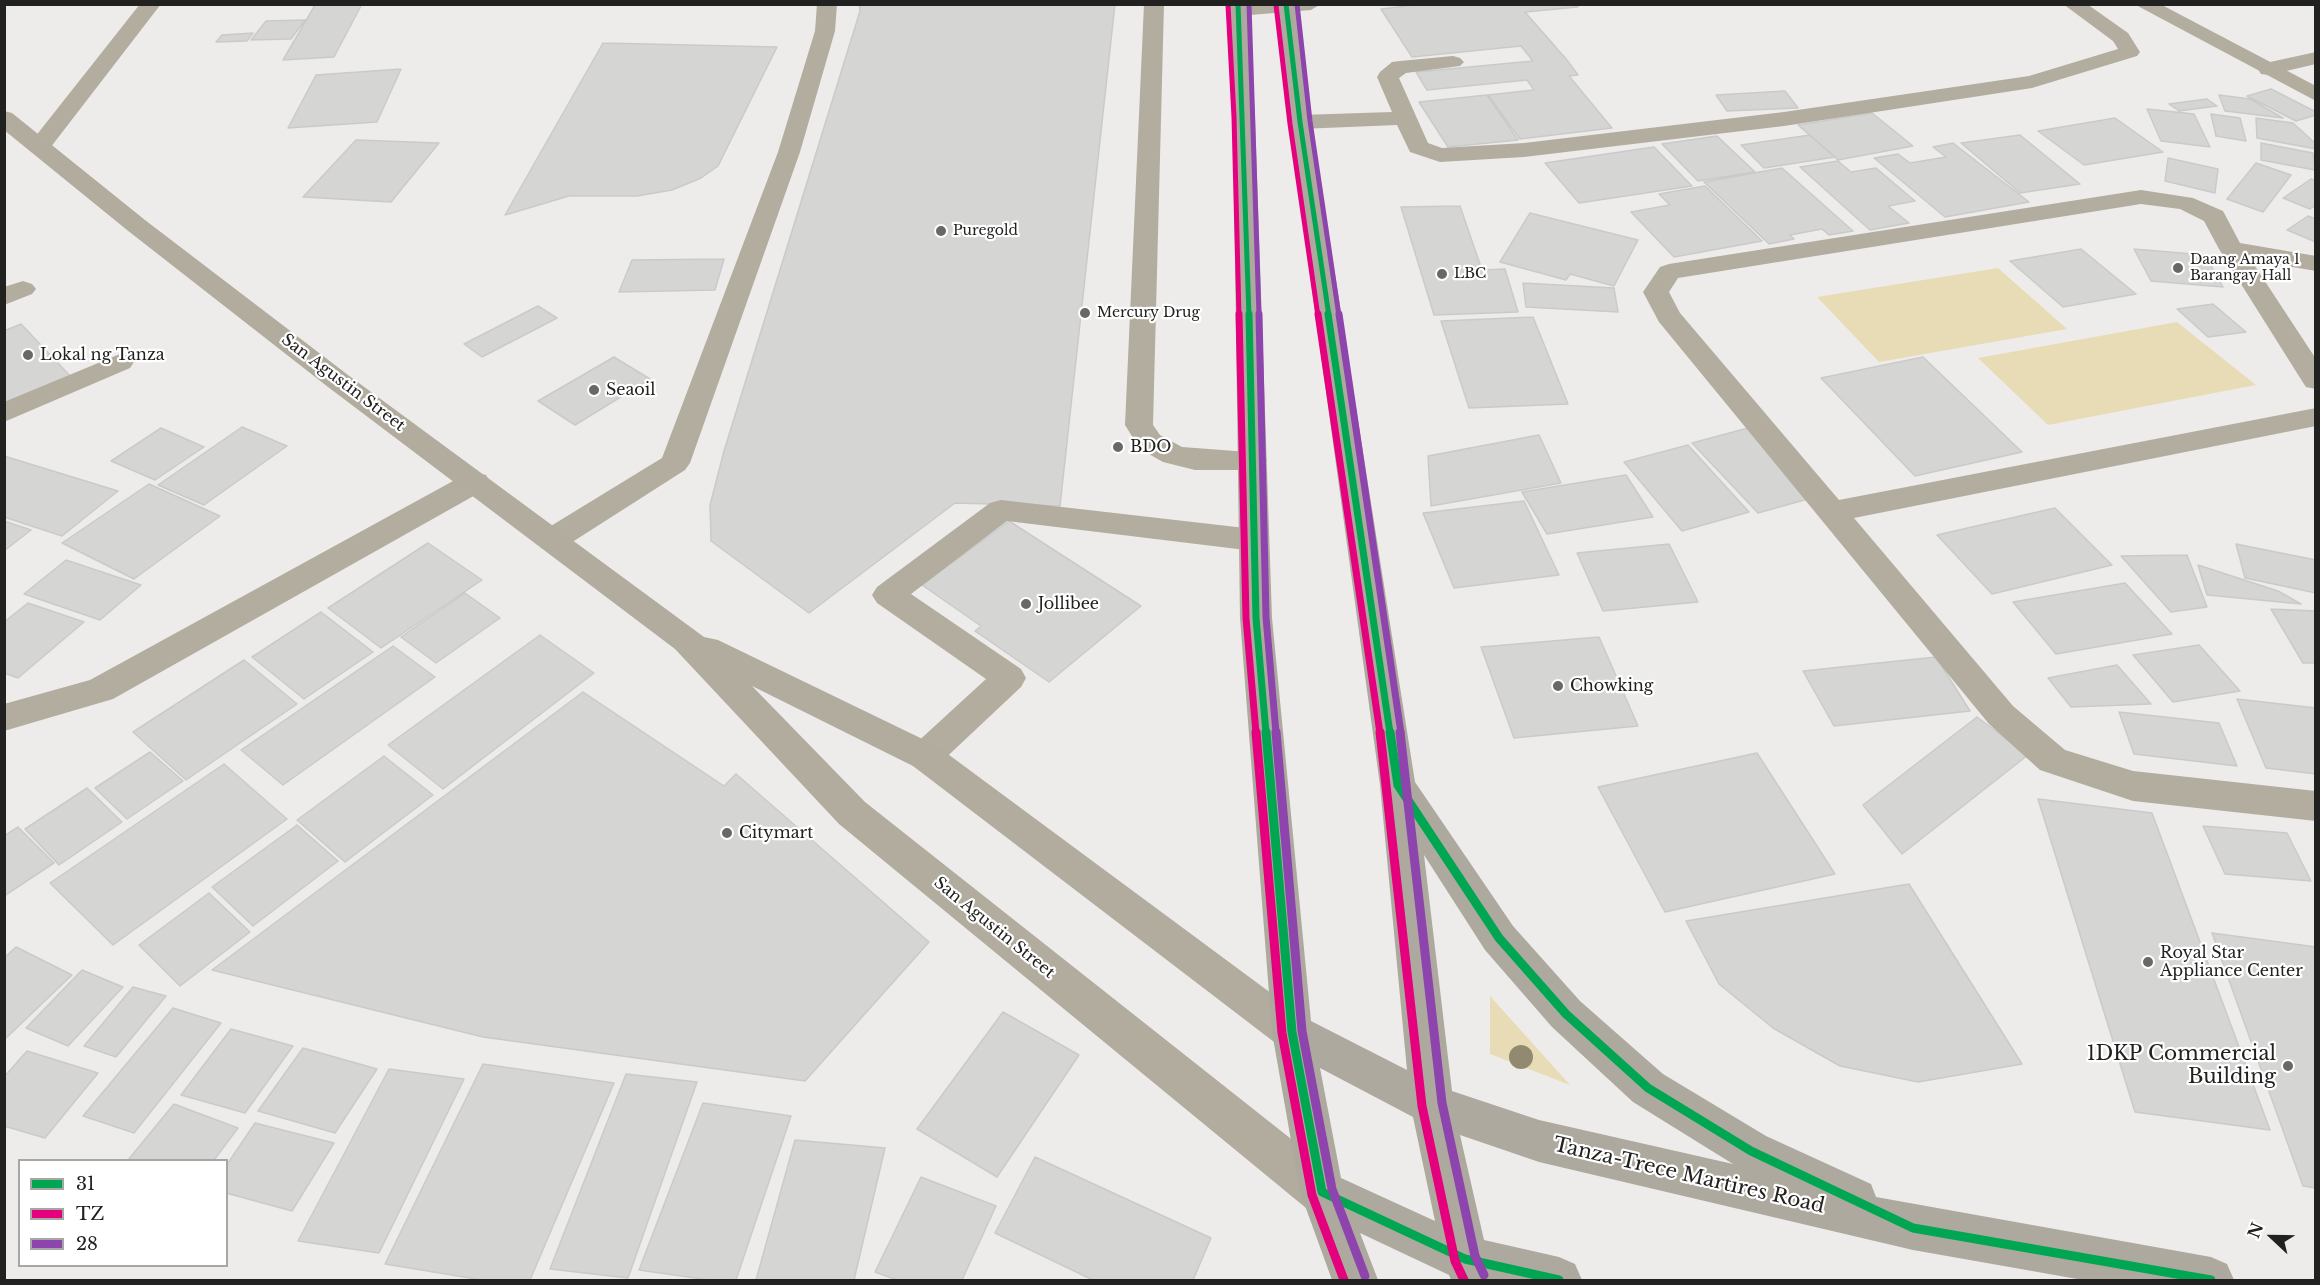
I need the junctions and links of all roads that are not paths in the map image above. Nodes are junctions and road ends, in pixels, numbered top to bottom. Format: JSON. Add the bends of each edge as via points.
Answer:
{"nodes":[{"id":1,"x":151,"y":4,"type":"edge"},
{"id":2,"x":827,"y":4,"type":"edge"},
{"id":3,"x":1154,"y":4,"type":"edge"},
{"id":4,"x":2073,"y":4,"type":"edge"},
{"id":5,"x":2144,"y":4,"type":"edge"},
{"id":6,"x":2152,"y":4,"type":"edge"},
{"id":7,"x":1295,"y":5,"type":"edge"},
{"id":8,"x":1238,"y":7,"type":"edge"},
{"id":9,"x":2170,"y":20,"type":"junction"},
{"id":10,"x":2316,"y":58,"type":"edge"},
{"id":11,"x":1453,"y":62,"type":"dead end"},
{"id":12,"x":2269,"y":69,"type":"junction"},
{"id":13,"x":2316,"y":95,"type":"edge"},
{"id":14,"x":4,"y":118,"type":"edge"},
{"id":15,"x":1406,"y":118,"type":"junction"},
{"id":16,"x":1300,"y":122,"type":"junction"},
{"id":17,"x":39,"y":147,"type":"junction"},
{"id":18,"x":2231,"y":249,"type":"junction"},
{"id":19,"x":2316,"y":264,"type":"edge"},
{"id":20,"x":120,"y":362,"type":"dead end"},
{"id":21,"x":2316,"y":381,"type":"edge"},
{"id":22,"x":4,"y":413,"type":"edge"},
{"id":23,"x":2316,"y":417,"type":"edge"},
{"id":24,"x":1252,"y":460,"type":"junction"},
{"id":25,"x":475,"y":482,"type":"junction"},
{"id":26,"x":1832,"y":512,"type":"junction"},
{"id":27,"x":552,"y":540,"type":"junction"},
{"id":28,"x":1254,"y":540,"type":"junction"},
{"id":29,"x":687,"y":640,"type":"junction"},
{"id":30,"x":4,"y":718,"type":"edge"},
{"id":31,"x":925,"y":756,"type":"junction"},
{"id":32,"x":1398,"y":785,"type":"junction"},
{"id":33,"x":2316,"y":806,"type":"edge"},
{"id":34,"x":1292,"y":1032,"type":"junction"},
{"id":35,"x":1432,"y":1105,"type":"junction"},
{"id":36,"x":1322,"y":1192,"type":"junction"},
{"id":37,"x":1913,"y":1227,"type":"junction"},
{"id":38,"x":1470,"y":1270,"type":"edge"},
{"id":39,"x":1355,"y":1281,"type":"edge"},
{"id":40,"x":1559,"y":1281,"type":"edge"},
{"id":41,"x":2211,"y":1281,"type":"edge"}],
"edges":[{"from":1,"to":17,"type":"street"},
{"from":2,"to":27,"type":"street","via":[[825,31],[789,152],[675,463]]},
{"from":3,"to":24,"type":"street","via":[[1139,425],[1150,442],[1173,455],[1195,460]]},
{"from":4,"to":15,"type":"street","via":[[2121,37],[2130,52],[2032,82],[1784,119],[1524,150],[1440,155],[1418,147]]},
{"from":5,"to":9,"type":"street"},
{"from":6,"to":9,"type":"street"},
{"from":7,"to":8,"type":"street"},
{"from":7,"to":16,"type":"main road"},
{"from":8,"to":24,"type":"main road"},
{"from":9,"to":12,"type":"street"},
{"from":10,"to":12,"type":"street"},
{"from":11,"to":15,"type":"street","via":[[1400,67],[1388,77]]},
{"from":12,"to":13,"type":"street"},
{"from":14,"to":17,"type":"main road","name":"San Agustin Street"},
{"from":15,"to":16,"type":"street"},
{"from":16,"to":32,"type":"main road"},
{"from":17,"to":25,"type":"main road","name":"San Agustin Street","via":[[338,381]]},
{"from":18,"to":19,"type":"street"},
{"from":18,"to":21,"type":"street"},
{"from":18,"to":26,"type":"street","via":[[2214,216],[2185,203],[2141,197],[1669,272],[1656,292],[1668,316]]},
{"from":20,"to":22,"type":"street"},
{"from":23,"to":26,"type":"street"},
{"from":24,"to":28,"type":"main road"},
{"from":25,"to":27,"type":"main road","name":"San Agustin Street"},
{"from":25,"to":30,"type":"street","via":[[101,690]]},
{"from":26,"to":33,"type":"street","via":[[2001,715],[2053,760],[2133,786]]},
{"from":27,"to":29,"type":"main road","name":"San Agustin Street"},
{"from":28,"to":31,"type":"street","via":[[1001,510],[888,595],[1009,678]]},
{"from":28,"to":34,"type":"main road","via":[[1256,618]]},
{"from":29,"to":31,"type":"main road","name":"San Agustin Street"},
{"from":29,"to":36,"type":"main road","name":"San Agustin Street","via":[[852,813]]},
{"from":31,"to":34,"type":"main road","name":"San Agustin Street"},
{"from":32,"to":35,"type":"main road"},
{"from":32,"to":37,"type":"main road","via":[[1498,938],[1566,1014],[1648,1088],[1751,1151]]},
{"from":34,"to":35,"type":"main road","name":"Tanza-Trece Martires Road"},
{"from":34,"to":36,"type":"main road"},
{"from":35,"to":37,"type":"main road","name":"Tanza-Trece Martires Road","via":[[1539,1141]]},
{"from":35,"to":38,"type":"main road"},
{"from":36,"to":38,"type":"main road"},
{"from":36,"to":39,"type":"main road"},
{"from":37,"to":41,"type":"main road","name":"Tanza-Trece Martires Road"},
{"from":38,"to":40,"type":"main road"}]}
